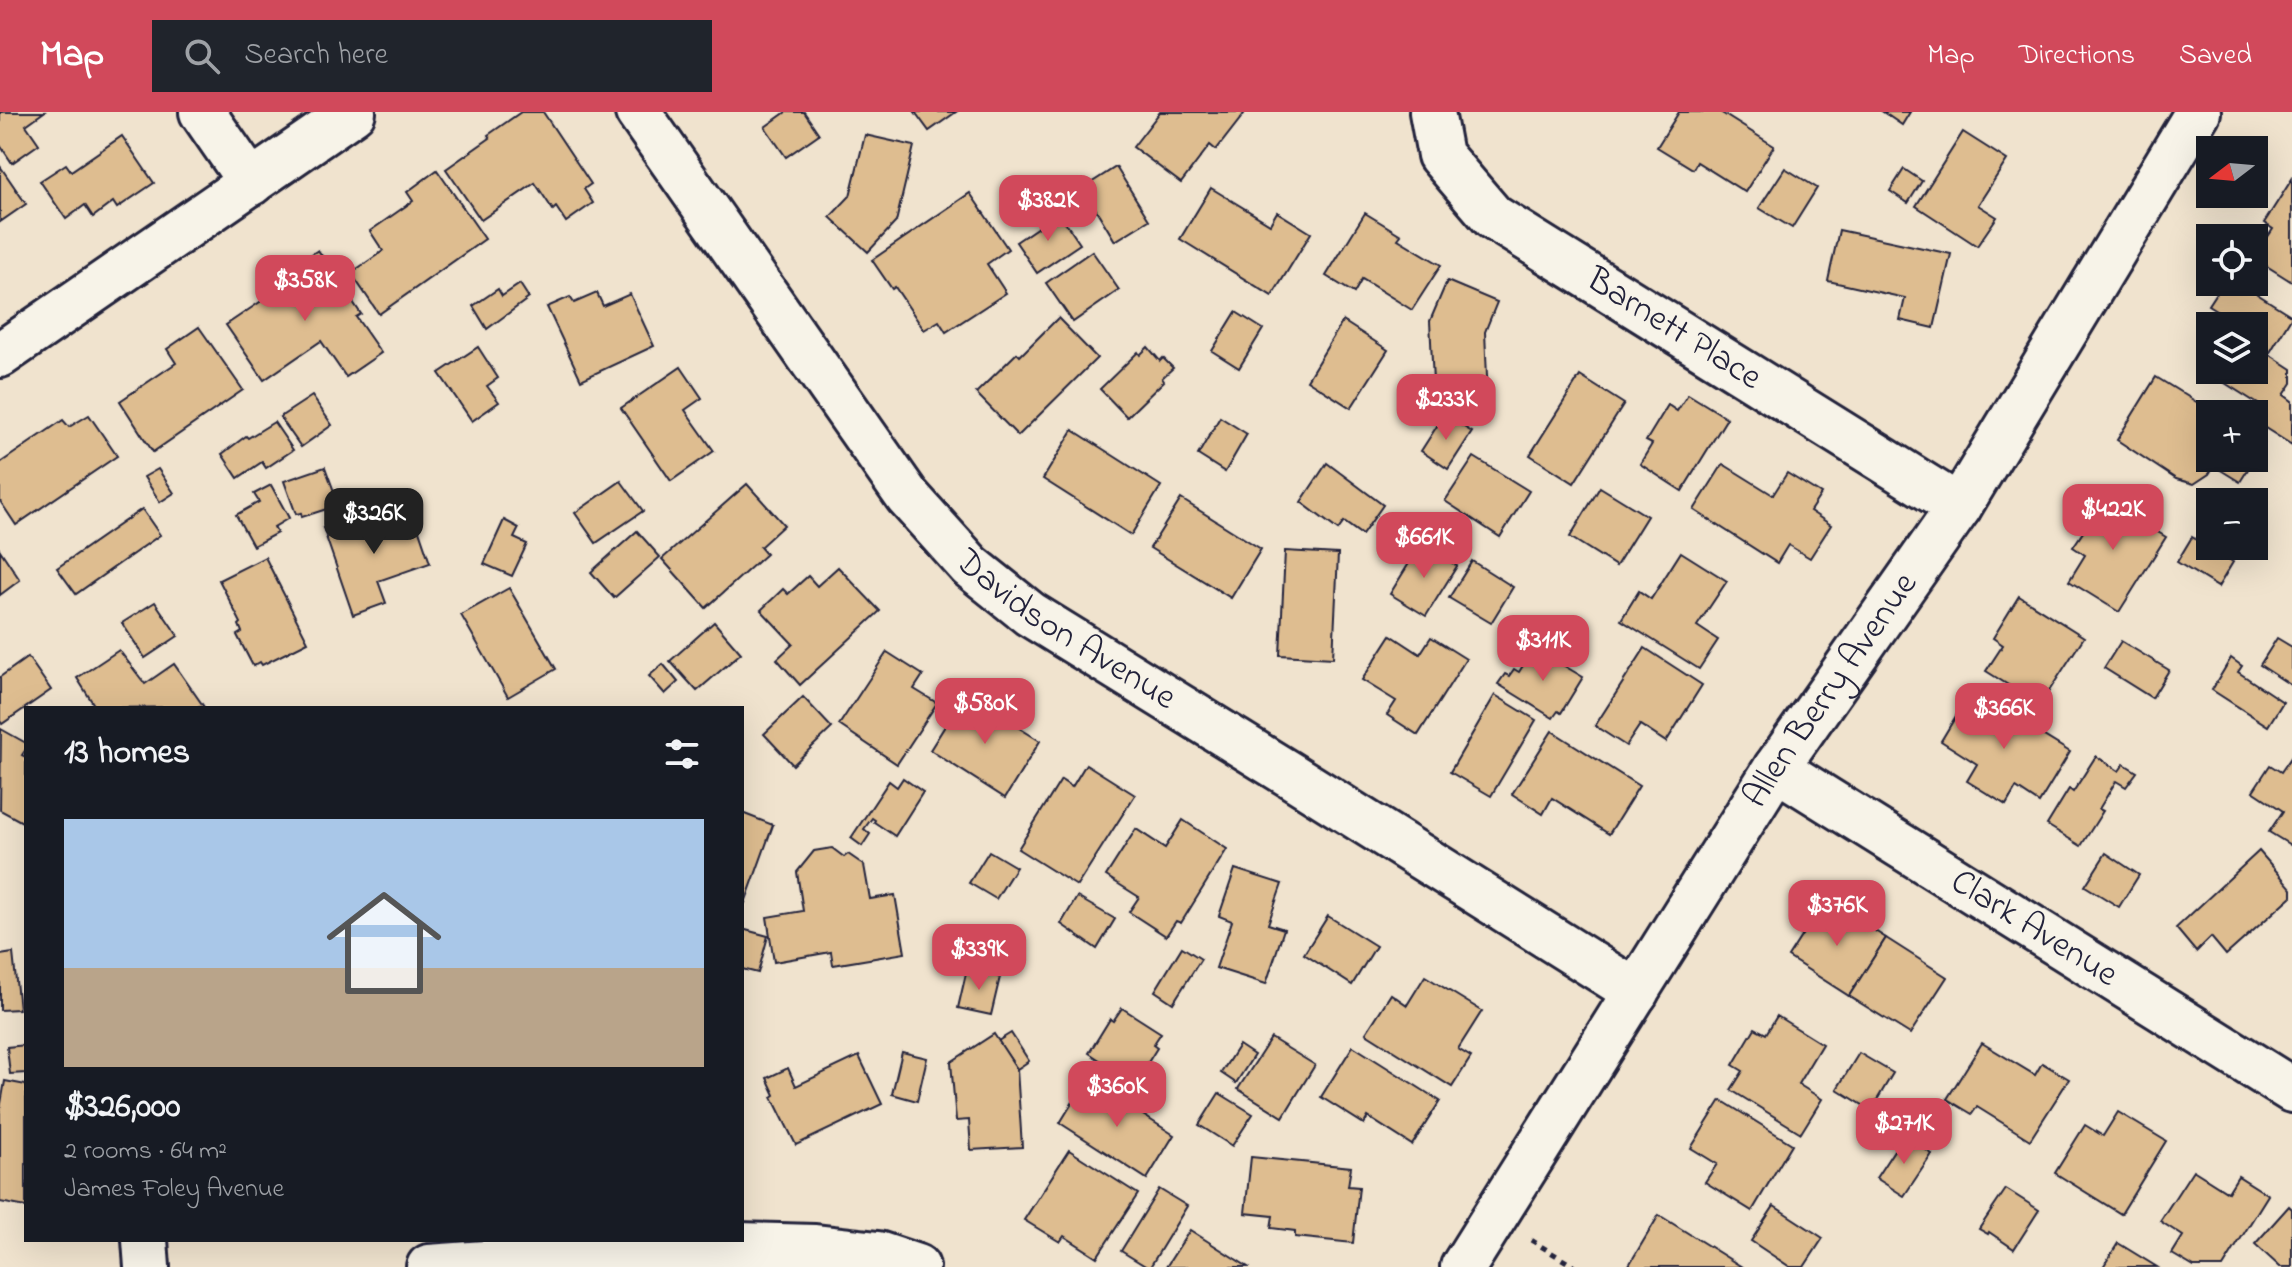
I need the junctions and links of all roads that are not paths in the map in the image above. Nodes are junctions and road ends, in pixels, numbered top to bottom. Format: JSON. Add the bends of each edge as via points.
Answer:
{"nodes":[{"id":1,"x":202,"y":112,"type":"edge"},
{"id":2,"x":353,"y":112,"type":"edge"},
{"id":3,"x":638,"y":112,"type":"edge"},
{"id":4,"x":1432,"y":112,"type":"edge"},
{"id":5,"x":2198,"y":112,"type":"edge"},
{"id":6,"x":251,"y":183,"type":"junction"},
{"id":7,"x":0,"y":355,"type":"edge"},
{"id":8,"x":1959,"y":507,"type":"junction"},
{"id":9,"x":1776,"y":768,"type":"junction"},
{"id":10,"x":1636,"y":992,"type":"junction"},
{"id":11,"x":2289,"y":1082,"type":"edge"},
{"id":12,"x":145,"y":1242,"type":"edge"},
{"id":13,"x":147,"y":1267,"type":"edge"},
{"id":14,"x":429,"y":1267,"type":"edge"},
{"id":15,"x":917,"y":1267,"type":"edge"},
{"id":16,"x":1463,"y":1267,"type":"edge"}],
"edges":[{"from":1,"to":6,"type":"street"},
{"from":2,"to":6,"type":"street"},
{"from":3,"to":10,"type":"street","name":"Davidson Avenue","via":[[907,496],[970,566],[1030,614]]},
{"from":4,"to":8,"type":"street","name":"Barnett Place","via":[[1440,155],[1493,217]]},
{"from":5,"to":8,"type":"street","name":"Allen Berry Avenue"},
{"from":6,"to":7,"type":"street"},
{"from":8,"to":9,"type":"street","name":"Allen Berry Avenue"},
{"from":9,"to":10,"type":"street","name":"Allen Berry Avenue"},
{"from":9,"to":11,"type":"street","name":"Clark Avenue"},
{"from":10,"to":16,"type":"street","name":"Allen Berry Avenue"},
{"from":12,"to":13,"type":"street"},
{"from":14,"to":15,"type":"street","via":[[739,1245],[878,1254]]}]}
